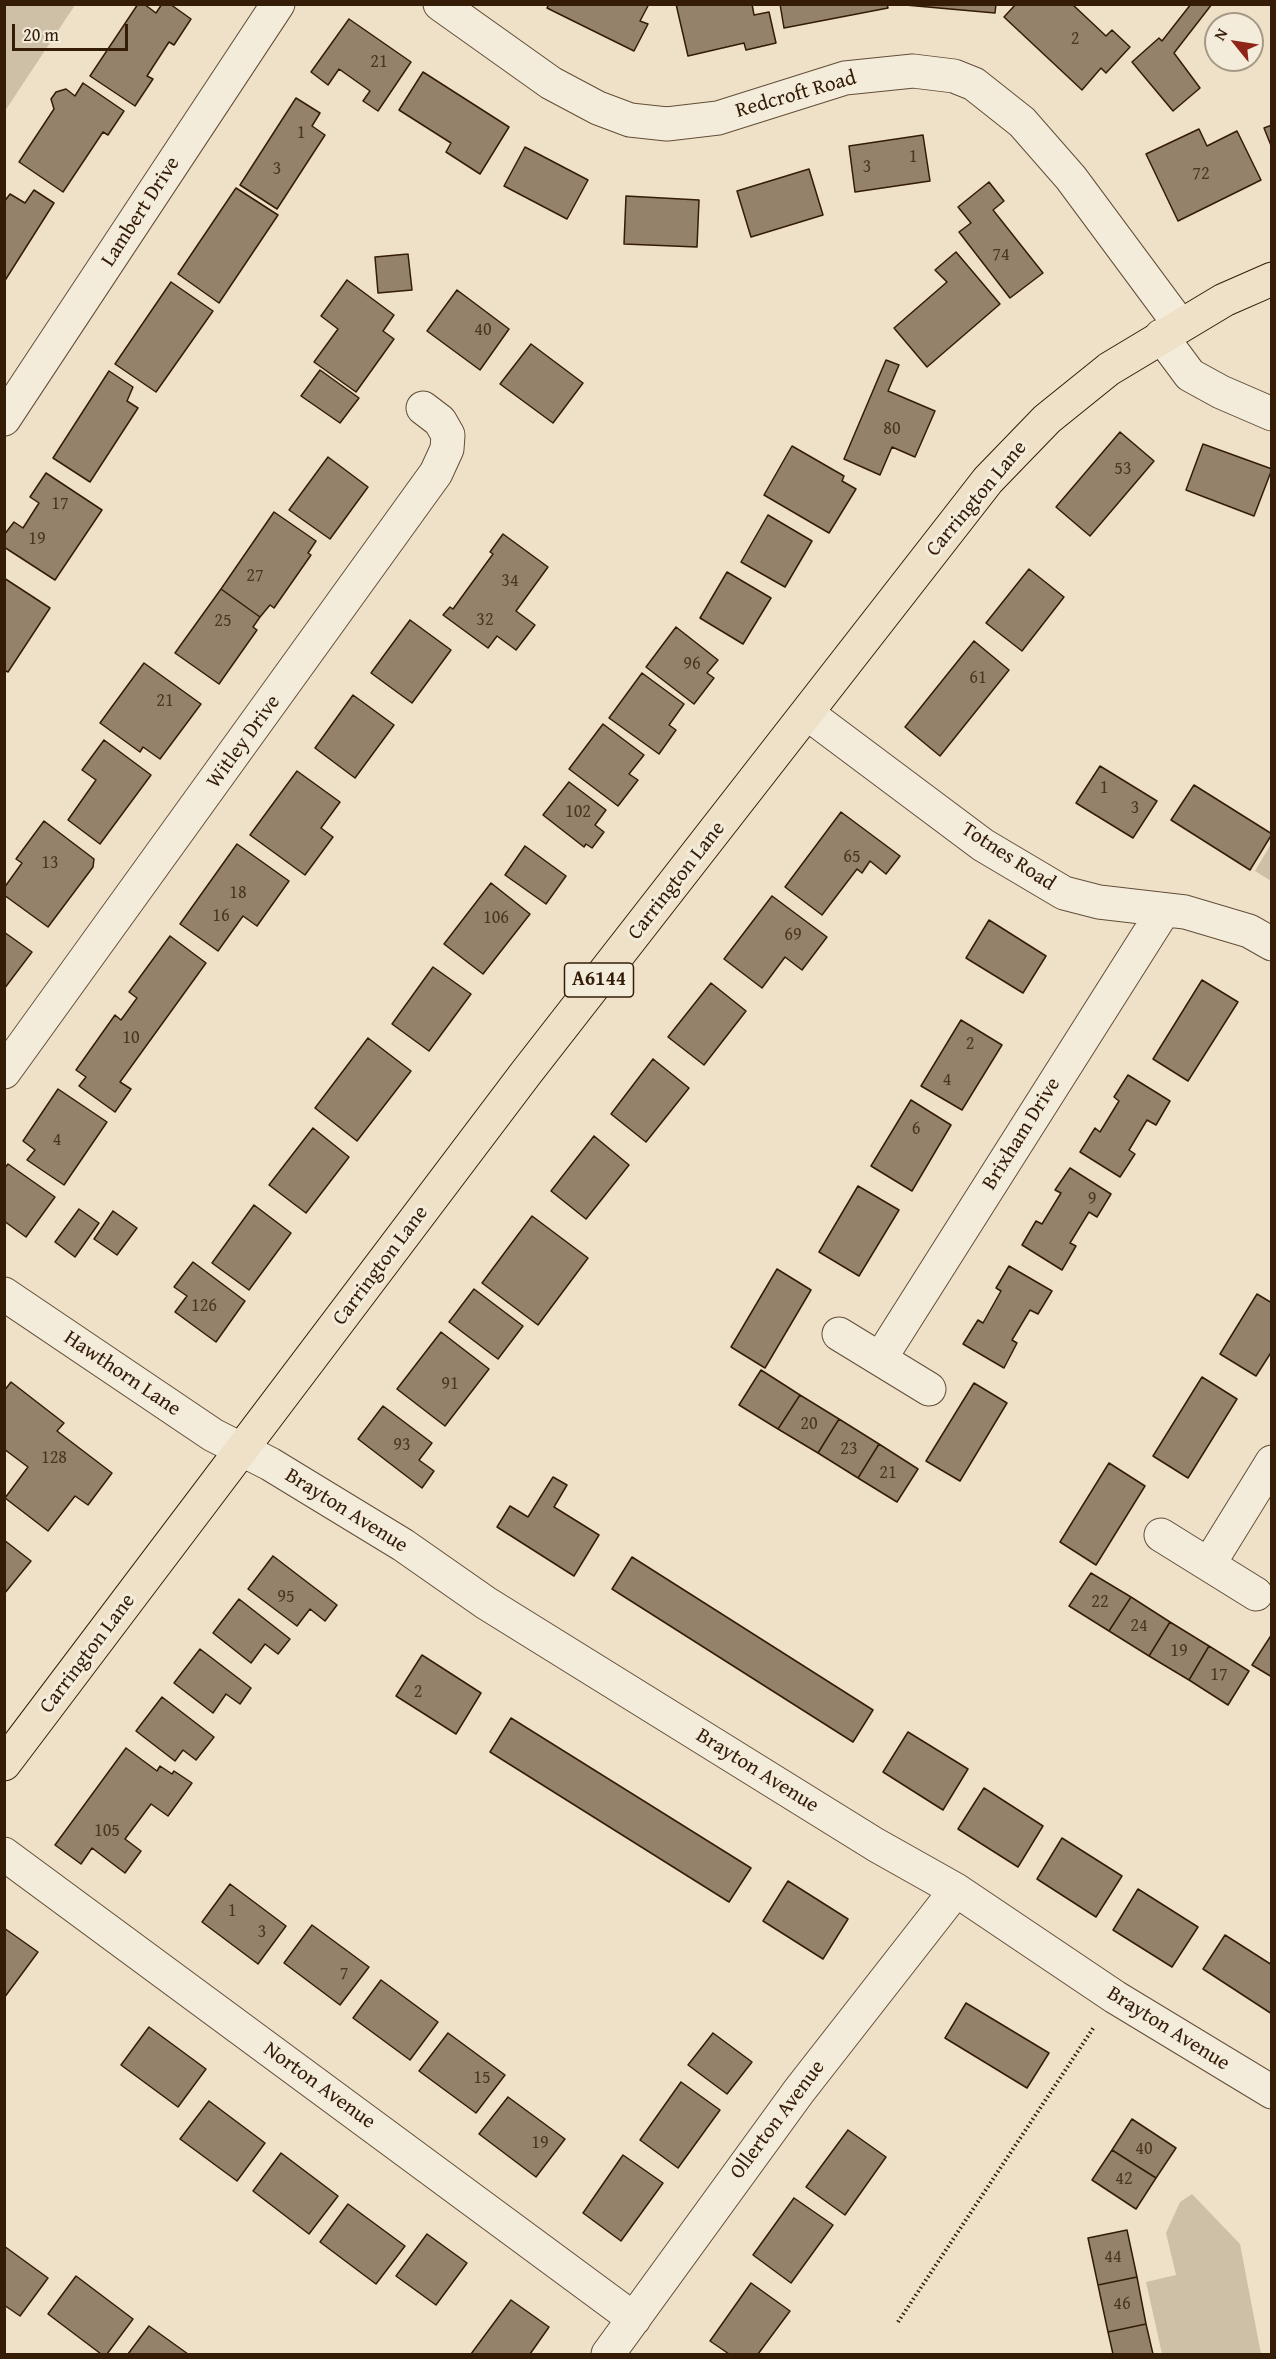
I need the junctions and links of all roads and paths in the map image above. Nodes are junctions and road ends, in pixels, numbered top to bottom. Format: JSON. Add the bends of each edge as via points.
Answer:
{"nodes":[{"id":1,"x":278,"y":4,"type":"edge"},
{"id":2,"x":460,"y":10,"type":"edge"},
{"id":3,"x":1272,"y":279,"type":"edge"},
{"id":4,"x":1170,"y":330,"type":"junction"},
{"id":5,"x":423,"y":408,"type":"dead end"},
{"id":6,"x":1272,"y":414,"type":"edge"},
{"id":7,"x":4,"y":419,"type":"edge"},
{"id":8,"x":808,"y":714,"type":"junction"},
{"id":9,"x":1164,"y":910,"type":"junction"},
{"id":10,"x":1272,"y":944,"type":"edge"},
{"id":11,"x":4,"y":1072,"type":"edge"},
{"id":12,"x":4,"y":1294,"type":"edge"},
{"id":13,"x":838,"y":1334,"type":"dead end"},
{"id":14,"x":880,"y":1359,"type":"junction"},
{"id":15,"x":929,"y":1389,"type":"dead end"},
{"id":16,"x":242,"y":1450,"type":"junction"},
{"id":17,"x":1272,"y":1462,"type":"edge"},
{"id":18,"x":1161,"y":1535,"type":"dead end"},
{"id":19,"x":1209,"y":1564,"type":"junction"},
{"id":20,"x":1256,"y":1594,"type":"dead end"},
{"id":21,"x":4,"y":1764,"type":"edge"},
{"id":22,"x":4,"y":1854,"type":"edge"},
{"id":23,"x":956,"y":1890,"type":"junction"},
{"id":24,"x":1115,"y":1997,"type":"junction"},
{"id":25,"x":1272,"y":2092,"type":"edge"},
{"id":26,"x":634,"y":2319,"type":"junction"},
{"id":27,"x":898,"y":2322,"type":"dead end"},
{"id":28,"x":608,"y":2355,"type":"edge"}],
"edges":[{"from":1,"to":7,"type":"street","name":"Lambert Drive"},
{"from":2,"to":4,"type":"street","name":"Redcroft Road","via":[[551,82],[598,108],[630,120],[667,124],[718,117],[845,78],[913,70],[954,76],[974,84],[1022,122],[1071,178]]},
{"from":3,"to":4,"type":"main road","name":"Carrington Lane","number":"A6144"},
{"from":4,"to":6,"type":"street","name":"Redcroft Road","via":[[1190,375]]},
{"from":4,"to":8,"type":"main road","name":"Carrington Lane","number":"A6144","via":[[1108,369],[1047,420],[988,480]]},
{"from":5,"to":11,"type":"street","name":"Witley Drive","via":[[440,421],[448,435],[447,449],[436,473]]},
{"from":8,"to":9,"type":"street","name":"Totnes Road","via":[[1020,869],[1064,893],[1099,902]]},
{"from":8,"to":16,"type":"main road","name":"Carrington Lane","number":"A6144","via":[[526,1073]]},
{"from":9,"to":10,"type":"street","name":"Totnes Road","via":[[1185,912],[1249,931]]},
{"from":9,"to":14,"type":"street","name":"Brixham Drive"},
{"from":12,"to":16,"type":"street","name":"Hawthorn Lane","via":[[204,1429]]},
{"from":13,"to":14,"type":"street"},
{"from":14,"to":15,"type":"street"},
{"from":16,"to":21,"type":"main road","name":"Carrington Lane","number":"A6144"},
{"from":16,"to":23,"type":"street","name":"Brayton Avenue","via":[[403,1545],[486,1603],[866,1839]]},
{"from":17,"to":19,"type":"street"},
{"from":18,"to":19,"type":"street"},
{"from":19,"to":20,"type":"street"},
{"from":22,"to":26,"type":"street","name":"Norton Avenue"},
{"from":23,"to":24,"type":"street","name":"Brayton Avenue"},
{"from":23,"to":26,"type":"street","name":"Ollerton Avenue","via":[[799,2091]]},
{"from":24,"to":25,"type":"street","name":"Brayton Avenue"},
{"from":24,"to":27,"type":"path"},
{"from":26,"to":28,"type":"street","name":"Ollerton Avenue"}]}
